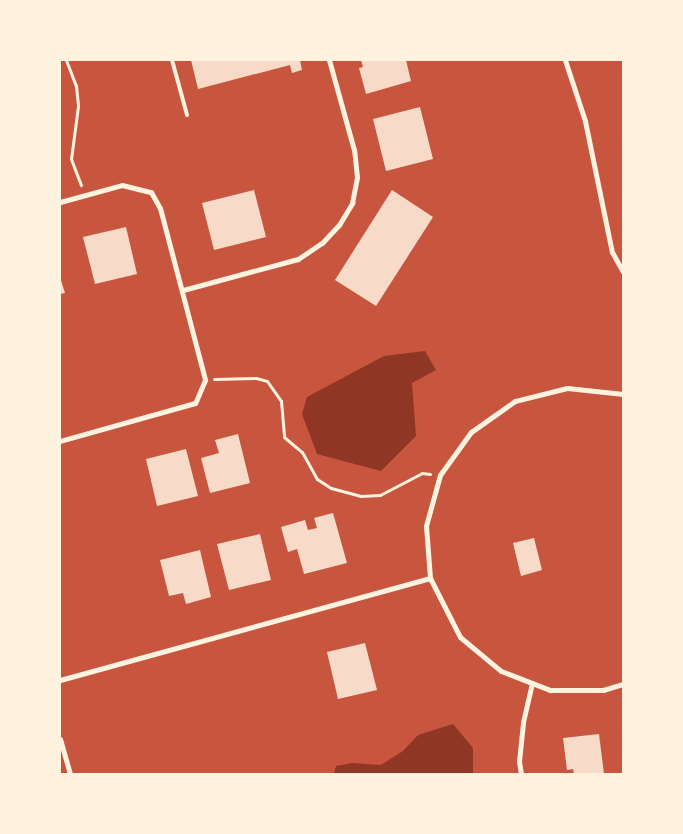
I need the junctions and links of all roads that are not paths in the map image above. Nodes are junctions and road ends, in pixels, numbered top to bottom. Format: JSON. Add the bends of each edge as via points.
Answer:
{"nodes":[{"id":1,"x":172,"y":60,"type":"edge"},
{"id":2,"x":329,"y":60,"type":"edge"},
{"id":3,"x":565,"y":60,"type":"edge"},
{"id":4,"x":187,"y":115,"type":"dead end"},
{"id":5,"x":60,"y":202,"type":"edge"},
{"id":6,"x":623,"y":272,"type":"edge"},
{"id":7,"x":183,"y":290,"type":"junction"},
{"id":8,"x":623,"y":394,"type":"edge"},
{"id":9,"x":60,"y":441,"type":"edge"},
{"id":10,"x":430,"y":578,"type":"junction"},
{"id":11,"x":60,"y":680,"type":"edge"},
{"id":12,"x":532,"y":683,"type":"junction"},
{"id":13,"x":623,"y":684,"type":"edge"},
{"id":14,"x":60,"y":739,"type":"edge"},
{"id":15,"x":70,"y":774,"type":"edge"},
{"id":16,"x":521,"y":774,"type":"edge"}],
"edges":[{"from":1,"to":4,"type":"lane"},
{"from":2,"to":7,"type":"street","via":[[354,150],[356,177],[352,202],[339,225],[322,243],[298,258]]},
{"from":3,"to":6,"type":"street","via":[[585,121],[612,252]]},
{"from":5,"to":7,"type":"street","via":[[122,185],[151,192],[160,208]]},
{"from":7,"to":9,"type":"street","via":[[205,380],[195,403]]},
{"from":8,"to":10,"type":"street","via":[[567,388],[515,401],[471,432],[440,475],[426,526]]},
{"from":10,"to":11,"type":"street"},
{"from":10,"to":12,"type":"street","via":[[460,637],[501,671]]},
{"from":12,"to":13,"type":"street","via":[[550,690],[603,690]]},
{"from":12,"to":16,"type":"street","via":[[523,722]]},
{"from":14,"to":15,"type":"street"}]}
